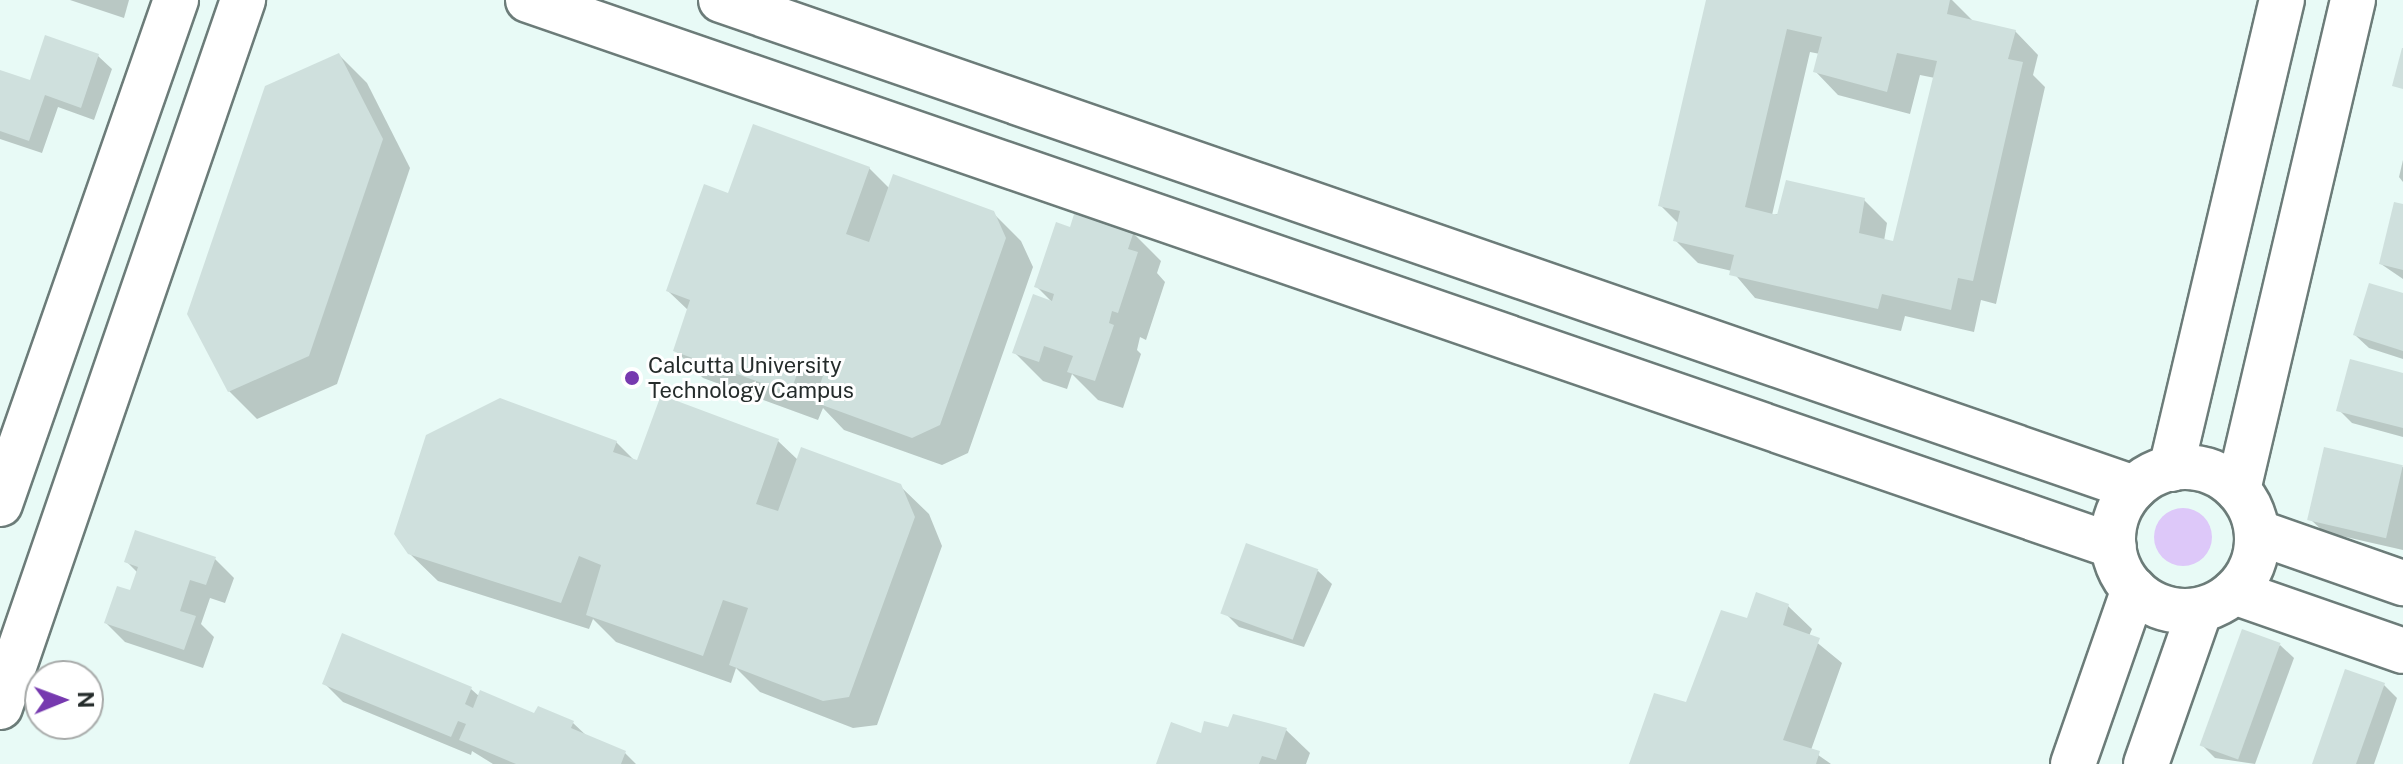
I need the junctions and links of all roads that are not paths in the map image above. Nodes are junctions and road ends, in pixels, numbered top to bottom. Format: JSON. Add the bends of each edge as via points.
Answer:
{"nodes":[{"id":1,"x":176,"y":0,"type":"edge"},
{"id":2,"x":243,"y":0,"type":"edge"},
{"id":3,"x":528,"y":0,"type":"edge"},
{"id":4,"x":721,"y":0,"type":"edge"},
{"id":5,"x":2282,"y":0,"type":"edge"},
{"id":6,"x":2353,"y":0,"type":"edge"},
{"id":7,"x":2206,"y":323,"type":"junction"},
{"id":8,"x":2273,"y":337,"type":"junction"},
{"id":9,"x":46,"y":372,"type":"junction"},
{"id":10,"x":108,"y":396,"type":"junction"},
{"id":11,"x":2153,"y":478,"type":"junction"},
{"id":12,"x":2238,"y":490,"type":"junction"},
{"id":13,"x":0,"y":504,"type":"edge"},
{"id":14,"x":2257,"y":532,"type":"junction"},
{"id":15,"x":2114,"y":546,"type":"junction"},
{"id":16,"x":2403,"y":583,"type":"edge"},
{"id":17,"x":2134,"y":589,"type":"junction"},
{"id":18,"x":2217,"y":601,"type":"junction"},
{"id":19,"x":2403,"y":651,"type":"edge"},
{"id":20,"x":0,"y":707,"type":"edge"},
{"id":21,"x":2073,"y":764,"type":"edge"},
{"id":22,"x":2146,"y":764,"type":"edge"}],
"edges":[{"from":1,"to":9,"type":"street"},
{"from":2,"to":10,"type":"street"},
{"from":3,"to":15,"type":"street"},
{"from":4,"to":11,"type":"street"},
{"from":5,"to":7,"type":"street"},
{"from":6,"to":8,"type":"street"},
{"from":7,"to":8,"type":"street"},
{"from":7,"to":11,"type":"street"},
{"from":8,"to":12,"type":"street"},
{"from":9,"to":10,"type":"street"},
{"from":9,"to":13,"type":"street"},
{"from":10,"to":20,"type":"street"},
{"from":11,"to":12,"type":"street","via":[[2206,469]]},
{"from":11,"to":15,"type":"street","via":[[2118,513]]},
{"from":12,"to":14,"type":"street"},
{"from":14,"to":16,"type":"street"},
{"from":14,"to":18,"type":"street","via":[[2251,572]]},
{"from":15,"to":17,"type":"street","via":[[2117,562]]},
{"from":17,"to":18,"type":"street","via":[[2148,602],[2172,611]]},
{"from":17,"to":21,"type":"street"},
{"from":18,"to":19,"type":"street"},
{"from":18,"to":22,"type":"street"}]}
